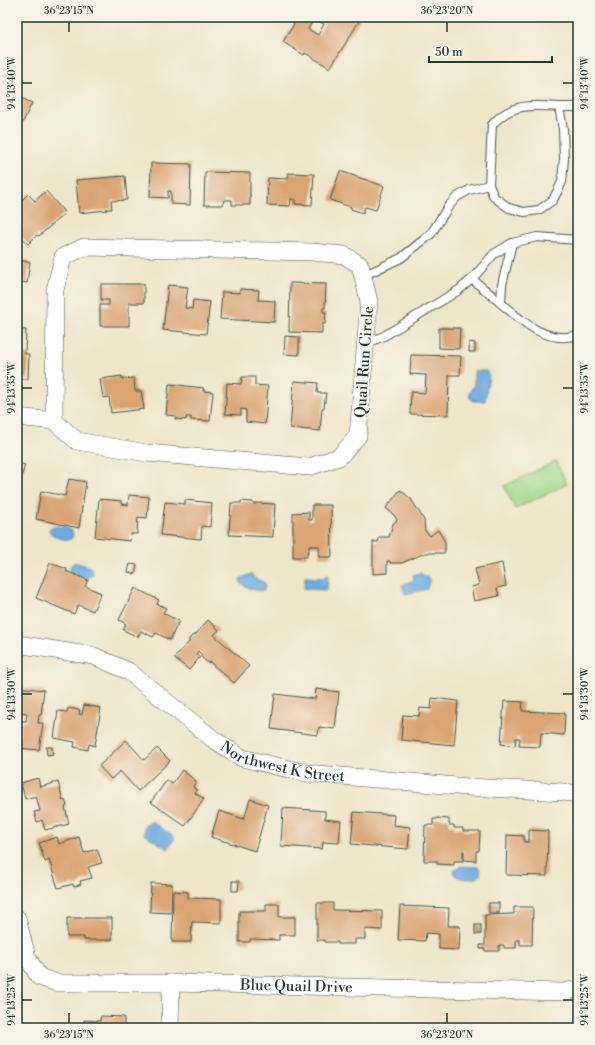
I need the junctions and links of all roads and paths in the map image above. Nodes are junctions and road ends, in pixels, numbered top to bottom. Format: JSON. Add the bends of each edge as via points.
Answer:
{"nodes":[{"id":1,"x":559,"y":107,"type":"junction"},
{"id":2,"x":578,"y":107,"type":"edge"},
{"id":3,"x":489,"y":185,"type":"junction"},
{"id":4,"x":578,"y":240,"type":"edge"},
{"id":5,"x":512,"y":243,"type":"junction"},
{"id":6,"x":363,"y":276,"type":"junction"},
{"id":7,"x":472,"y":279,"type":"junction"},
{"id":8,"x":501,"y":303,"type":"junction"},
{"id":9,"x":578,"y":335,"type":"edge"},
{"id":10,"x":365,"y":344,"type":"junction"},
{"id":11,"x":17,"y":417,"type":"edge"},
{"id":12,"x":54,"y":421,"type":"junction"},
{"id":13,"x":17,"y":644,"type":"edge"},
{"id":14,"x":578,"y":794,"type":"edge"},
{"id":15,"x":17,"y":918,"type":"edge"},
{"id":16,"x":171,"y":983,"type":"junction"},
{"id":17,"x":578,"y":989,"type":"edge"},
{"id":18,"x":170,"y":1028,"type":"edge"}],
"edges":[{"from":1,"to":2,"type":"lane"},
{"from":1,"to":3,"type":"lane","via":[[519,107],[498,118],[492,125]]},
{"from":1,"to":3,"type":"lane","via":[[564,159],[562,182],[553,200],[539,210],[524,212],[509,208],[494,197]]},
{"from":3,"to":6,"type":"lane","via":[[469,190],[457,197],[431,234],[401,258]]},
{"from":4,"to":5,"type":"lane","via":[[537,237]]},
{"from":5,"to":7,"type":"lane","via":[[494,254]]},
{"from":5,"to":8,"type":"lane","via":[[502,285]]},
{"from":6,"to":10,"type":"street","name":"Quail Run Circle","via":[[369,301]]},
{"from":6,"to":12,"type":"street","name":"Quail Run Circle","via":[[360,265],[344,255],[312,252],[84,247],[63,257],[55,290]]},
{"from":7,"to":8,"type":"lane"},
{"from":7,"to":10,"type":"lane","via":[[419,315]]},
{"from":8,"to":9,"type":"lane","via":[[520,320],[542,333],[560,338]]},
{"from":10,"to":12,"type":"street","name":"Quail Run Circle","via":[[358,436],[339,457],[309,468],[147,453],[77,441]]},
{"from":11,"to":12,"type":"street"},
{"from":13,"to":14,"type":"street","name":"Northwest K Street","via":[[94,656],[128,671],[213,739],[242,758],[306,773]]},
{"from":15,"to":16,"type":"street","name":"Blue Quail Drive","via":[[27,957],[38,977],[57,983]]},
{"from":16,"to":17,"type":"street","name":"Blue Quail Drive","via":[[563,992]]},
{"from":16,"to":18,"type":"street"}]}
